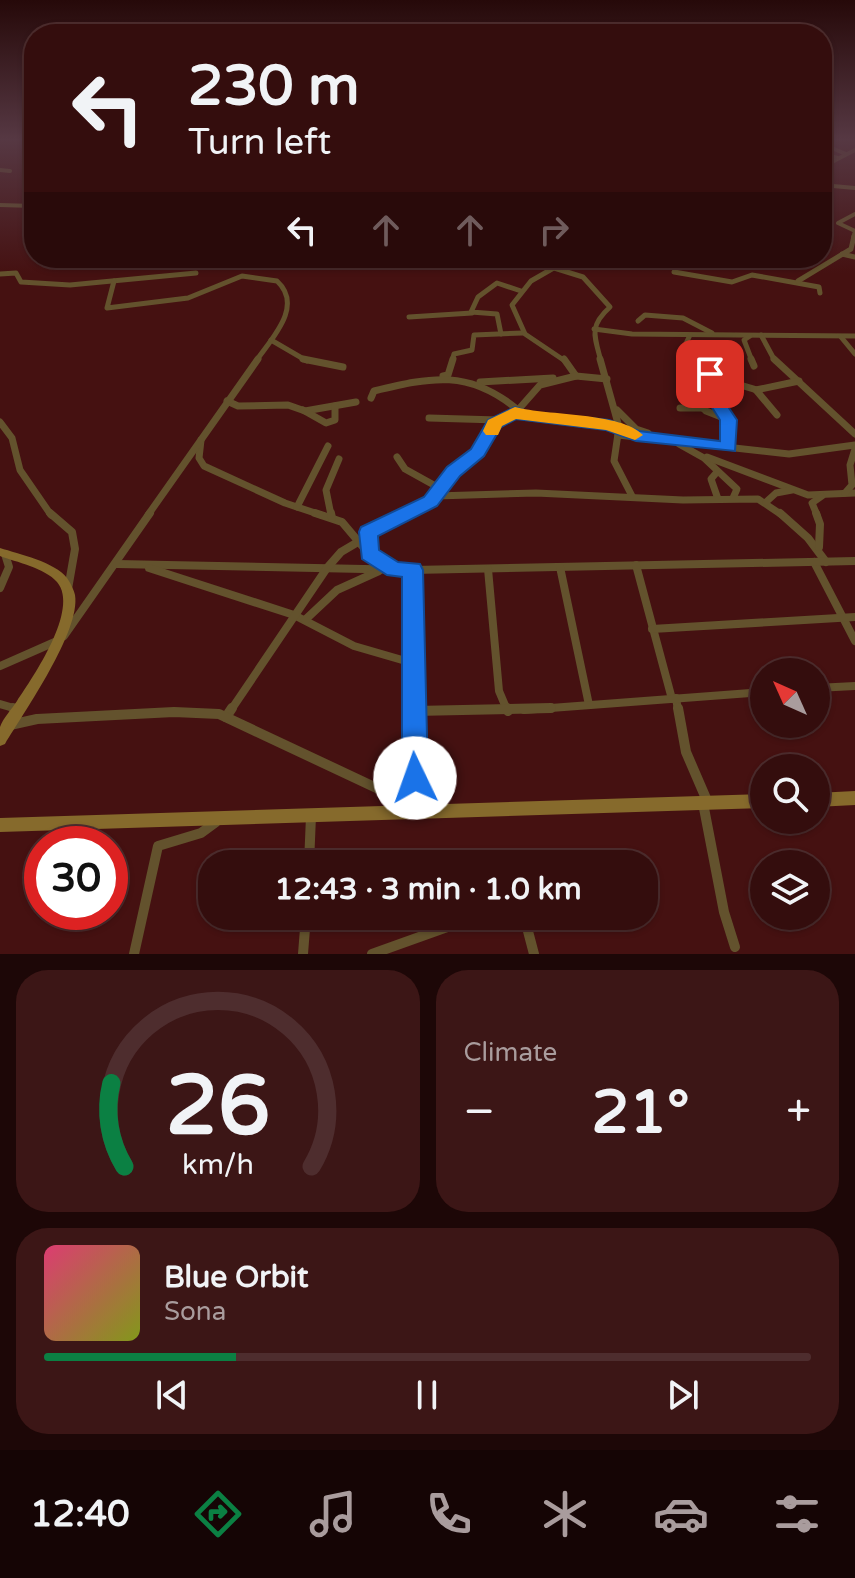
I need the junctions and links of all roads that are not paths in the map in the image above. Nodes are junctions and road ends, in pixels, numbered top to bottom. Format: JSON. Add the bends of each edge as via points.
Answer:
{"nodes":[{"id":1,"x":832,"y":186,"type":"edge"},
{"id":2,"x":855,"y":188,"type":"edge"},
{"id":3,"x":0,"y":205,"type":"edge"},
{"id":4,"x":24,"y":206,"type":"edge"},
{"id":5,"x":855,"y":214,"type":"edge"},
{"id":6,"x":842,"y":254,"type":"junction"},
{"id":7,"x":855,"y":257,"type":"edge"},
{"id":8,"x":832,"y":260,"type":"edge"},
{"id":9,"x":550,"y":268,"type":"edge"},
{"id":10,"x":555,"y":268,"type":"edge"},
{"id":11,"x":819,"y":268,"type":"edge"},
{"id":12,"x":674,"y":272,"type":"dead end"},
{"id":13,"x":196,"y":273,"type":"dead end"},
{"id":14,"x":0,"y":274,"type":"edge"},
{"id":15,"x":114,"y":281,"type":"junction"},
{"id":16,"x":798,"y":281,"type":"junction"},
{"id":17,"x":521,"y":291,"type":"junction"},
{"id":18,"x":507,"y":293,"type":"dead end"},
{"id":19,"x":820,"y":293,"type":"dead end"},
{"id":20,"x":513,"y":302,"type":"junction"},
{"id":21,"x":472,"y":313,"type":"junction"},
{"id":22,"x":409,"y":317,"type":"dead end"},
{"id":23,"x":638,"y":321,"type":"dead end"},
{"id":24,"x":594,"y":329,"type":"junction"},
{"id":25,"x":523,"y":333,"type":"junction"},
{"id":26,"x":501,"y":334,"type":"junction"},
{"id":27,"x":690,"y":335,"type":"junction"},
{"id":28,"x":732,"y":335,"type":"junction"},
{"id":29,"x":752,"y":335,"type":"junction"},
{"id":30,"x":761,"y":335,"type":"junction"},
{"id":31,"x":855,"y":336,"type":"edge"},
{"id":32,"x":841,"y":337,"type":"junction"},
{"id":33,"x":271,"y":340,"type":"junction"},
{"id":34,"x":855,"y":354,"type":"edge"},
{"id":35,"x":754,"y":366,"type":"dead end"},
{"id":36,"x":343,"y":367,"type":"dead end"},
{"id":37,"x":572,"y":377,"type":"junction"},
{"id":38,"x":418,"y":379,"type":"junction"},
{"id":39,"x":607,"y":379,"type":"junction"},
{"id":40,"x":799,"y":381,"type":"junction"},
{"id":41,"x":480,"y":382,"type":"junction"},
{"id":42,"x":706,"y":382,"type":"junction"},
{"id":43,"x":757,"y":390,"type":"junction"},
{"id":44,"x":371,"y":398,"type":"dead end"},
{"id":45,"x":695,"y":400,"type":"dead end"},
{"id":46,"x":227,"y":401,"type":"junction"},
{"id":47,"x":356,"y":402,"type":"dead end"},
{"id":48,"x":335,"y":406,"type":"junction"},
{"id":49,"x":616,"y":408,"type":"junction"},
{"id":50,"x":680,"y":408,"type":"dead end"},
{"id":51,"x":703,"y":408,"type":"junction"},
{"id":52,"x":303,"y":410,"type":"junction"},
{"id":53,"x":517,"y":411,"type":"junction"},
{"id":54,"x":777,"y":415,"type":"dead end"},
{"id":55,"x":725,"y":417,"type":"junction"},
{"id":56,"x":429,"y":418,"type":"dead end"},
{"id":57,"x":500,"y":420,"type":"junction"},
{"id":58,"x":0,"y":422,"type":"edge"},
{"id":59,"x":619,"y":431,"type":"junction"},
{"id":60,"x":855,"y":434,"type":"edge"},
{"id":61,"x":201,"y":437,"type":"junction"},
{"id":62,"x":669,"y":440,"type":"junction"},
{"id":63,"x":328,"y":446,"type":"dead end"},
{"id":64,"x":728,"y":447,"type":"junction"},
{"id":65,"x":855,"y":447,"type":"edge"},
{"id":66,"x":705,"y":456,"type":"junction"},
{"id":67,"x":397,"y":457,"type":"dead end"},
{"id":68,"x":339,"y":459,"type":"dead end"},
{"id":69,"x":730,"y":464,"type":"junction"},
{"id":70,"x":717,"y":472,"type":"junction"},
{"id":71,"x":854,"y":489,"type":"edge"},
{"id":72,"x":793,"y":490,"type":"junction"},
{"id":73,"x":438,"y":492,"type":"junction"},
{"id":74,"x":632,"y":496,"type":"junction"},
{"id":75,"x":823,"y":496,"type":"junction"},
{"id":76,"x":718,"y":499,"type":"junction"},
{"id":77,"x":731,"y":499,"type":"junction"},
{"id":78,"x":766,"y":502,"type":"junction"},
{"id":79,"x":297,"y":507,"type":"junction"},
{"id":80,"x":332,"y":518,"type":"junction"},
{"id":81,"x":363,"y":540,"type":"junction"},
{"id":82,"x":3,"y":553,"type":"edge"},
{"id":83,"x":820,"y":553,"type":"junction"},
{"id":84,"x":855,"y":561,"type":"edge"},
{"id":85,"x":814,"y":562,"type":"junction"},
{"id":86,"x":826,"y":562,"type":"junction"},
{"id":87,"x":117,"y":564,"type":"junction"},
{"id":88,"x":140,"y":565,"type":"junction"},
{"id":89,"x":636,"y":565,"type":"junction"},
{"id":90,"x":560,"y":567,"type":"junction"},
{"id":91,"x":327,"y":568,"type":"junction"},
{"id":92,"x":384,"y":569,"type":"junction"},
{"id":93,"x":488,"y":569,"type":"junction"},
{"id":94,"x":394,"y":570,"type":"junction"},
{"id":95,"x":413,"y":570,"type":"junction"},
{"id":96,"x":0,"y":588,"type":"edge"},
{"id":97,"x":68,"y":592,"type":"junction"},
{"id":98,"x":294,"y":615,"type":"junction"},
{"id":99,"x":841,"y":617,"type":"junction"},
{"id":100,"x":855,"y":617,"type":"edge"},
{"id":101,"x":305,"y":620,"type":"junction"},
{"id":102,"x":652,"y":629,"type":"junction"},
{"id":103,"x":855,"y":641,"type":"edge"},
{"id":104,"x":56,"y":645,"type":"junction"},
{"id":105,"x":416,"y":664,"type":"junction"},
{"id":106,"x":0,"y":666,"type":"edge"},
{"id":107,"x":855,"y":686,"type":"edge"},
{"id":108,"x":830,"y":687,"type":"edge"},
{"id":109,"x":750,"y":693,"type":"edge"},
{"id":110,"x":674,"y":698,"type":"junction"},
{"id":111,"x":0,"y":704,"type":"edge"},
{"id":112,"x":589,"y":705,"type":"junction"},
{"id":113,"x":17,"y":709,"type":"junction"},
{"id":114,"x":415,"y":711,"type":"junction"},
{"id":115,"x":508,"y":711,"type":"junction"},
{"id":116,"x":226,"y":717,"type":"junction"},
{"id":117,"x":8,"y":725,"type":"junction"},
{"id":118,"x":0,"y":740,"type":"edge"},
{"id":119,"x":855,"y":798,"type":"edge"},
{"id":120,"x":830,"y":799,"type":"edge"},
{"id":121,"x":750,"y":801,"type":"edge"},
{"id":122,"x":706,"y":803,"type":"junction"},
{"id":123,"x":428,"y":812,"type":"junction"},
{"id":124,"x":311,"y":816,"type":"junction"},
{"id":125,"x":222,"y":819,"type":"junction"},
{"id":126,"x":0,"y":825,"type":"edge"},
{"id":127,"x":310,"y":850,"type":"edge"},
{"id":128,"x":305,"y":930,"type":"edge"},
{"id":129,"x":439,"y":930,"type":"edge"},
{"id":130,"x":528,"y":930,"type":"edge"},
{"id":131,"x":735,"y":947,"type":"dead end"},
{"id":132,"x":134,"y":954,"type":"edge"},
{"id":133,"x":303,"y":954,"type":"edge"},
{"id":134,"x":372,"y":954,"type":"edge"},
{"id":135,"x":534,"y":954,"type":"edge"}],
"edges":[{"from":1,"to":2,"type":"street"},
{"from":3,"to":4,"type":"street"},
{"from":5,"to":6,"type":"street","via":[[838,223],[855,231],[851,249]]},
{"from":6,"to":7,"type":"street"},
{"from":6,"to":8,"type":"street"},
{"from":9,"to":17,"type":"street"},
{"from":10,"to":24,"type":"street","via":[[580,275],[601,294],[610,309]]},
{"from":11,"to":16,"type":"street"},
{"from":12,"to":16,"type":"street","via":[[732,282],[752,275]]},
{"from":13,"to":15,"type":"street"},
{"from":14,"to":15,"type":"street","via":[[15,273],[26,283]]},
{"from":15,"to":33,"type":"street","via":[[107,308],[187,298],[236,277],[270,279],[288,291],[291,301]]},
{"from":16,"to":19,"type":"street","via":[[819,287]]},
{"from":17,"to":20,"type":"street"},
{"from":17,"to":21,"type":"street","via":[[497,283],[478,297]]},
{"from":18,"to":20,"type":"street"},
{"from":20,"to":25,"type":"street"},
{"from":21,"to":22,"type":"street"},
{"from":21,"to":26,"type":"street","via":[[497,313]]},
{"from":23,"to":28,"type":"street","via":[[645,315],[679,317],[707,332]]},
{"from":24,"to":27,"type":"street"},
{"from":24,"to":39,"type":"street"},
{"from":25,"to":26,"type":"street"},
{"from":25,"to":37,"type":"street","via":[[562,356]]},
{"from":26,"to":38,"type":"street","via":[[474,335],[472,350],[454,354],[448,375]]},
{"from":27,"to":28,"type":"street"},
{"from":27,"to":42,"type":"street","via":[[682,353],[690,369],[711,375]]},
{"from":28,"to":29,"type":"street"},
{"from":29,"to":30,"type":"street"},
{"from":29,"to":35,"type":"street","via":[[744,340]]},
{"from":30,"to":32,"type":"street"},
{"from":30,"to":40,"type":"street","via":[[775,361]]},
{"from":31,"to":32,"type":"street"},
{"from":32,"to":34,"type":"street"},
{"from":33,"to":36,"type":"street","via":[[311,363]]},
{"from":33,"to":46,"type":"street"},
{"from":37,"to":39,"type":"street"},
{"from":37,"to":41,"type":"street"},
{"from":37,"to":53,"type":"street","via":[[540,385]]},
{"from":38,"to":41,"type":"street"},
{"from":38,"to":44,"type":"street","via":[[374,391]]},
{"from":39,"to":49,"type":"street"},
{"from":40,"to":43,"type":"street"},
{"from":40,"to":60,"type":"street"},
{"from":41,"to":53,"type":"street"},
{"from":42,"to":43,"type":"street"},
{"from":42,"to":55,"type":"street"},
{"from":43,"to":54,"type":"street"},
{"from":45,"to":51,"type":"street"},
{"from":46,"to":52,"type":"street","via":[[241,407],[288,405]]},
{"from":46,"to":61,"type":"street"},
{"from":47,"to":48,"type":"street"},
{"from":48,"to":52,"type":"street"},
{"from":48,"to":52,"type":"street","via":[[331,423],[314,421]]},
{"from":49,"to":59,"type":"street"},
{"from":49,"to":62,"type":"street","via":[[638,430]]},
{"from":50,"to":51,"type":"street"},
{"from":51,"to":55,"type":"street"},
{"from":53,"to":57,"type":"street"},
{"from":53,"to":59,"type":"street","via":[[524,417]]},
{"from":55,"to":64,"type":"street"},
{"from":56,"to":57,"type":"street"},
{"from":57,"to":73,"type":"street","via":[[478,452],[453,471]]},
{"from":58,"to":97,"type":"street","via":[[12,438],[20,470],[55,521],[72,532],[75,549]]},
{"from":59,"to":62,"type":"street"},
{"from":59,"to":74,"type":"street","via":[[614,461]]},
{"from":61,"to":79,"type":"street","via":[[202,465]]},
{"from":61,"to":87,"type":"street"},
{"from":62,"to":64,"type":"street"},
{"from":62,"to":66,"type":"street"},
{"from":63,"to":79,"type":"street"},
{"from":64,"to":65,"type":"street","via":[[789,454]]},
{"from":64,"to":69,"type":"street"},
{"from":65,"to":71,"type":"street","via":[[850,465]]},
{"from":66,"to":69,"type":"street"},
{"from":66,"to":70,"type":"street"},
{"from":67,"to":73,"type":"street"},
{"from":68,"to":80,"type":"street","via":[[326,490]]},
{"from":69,"to":72,"type":"street"},
{"from":70,"to":76,"type":"street","via":[[711,479]]},
{"from":70,"to":77,"type":"street","via":[[738,491]]},
{"from":71,"to":75,"type":"street"},
{"from":72,"to":75,"type":"street"},
{"from":72,"to":78,"type":"street","via":[[776,493]]},
{"from":73,"to":74,"type":"street"},
{"from":73,"to":81,"type":"street","via":[[427,504],[373,529]]},
{"from":74,"to":76,"type":"street"},
{"from":75,"to":83,"type":"street","via":[[812,503],[820,524]]},
{"from":76,"to":77,"type":"street"},
{"from":77,"to":78,"type":"street"},
{"from":78,"to":83,"type":"street"},
{"from":79,"to":80,"type":"street"},
{"from":80,"to":81,"type":"street"},
{"from":81,"to":91,"type":"street","via":[[341,552]]},
{"from":81,"to":94,"type":"street","via":[[369,554]]},
{"from":82,"to":96,"type":"street","via":[[9,567]]},
{"from":82,"to":97,"type":"main road","via":[[50,572]]},
{"from":83,"to":86,"type":"street"},
{"from":84,"to":86,"type":"street"},
{"from":85,"to":86,"type":"street"},
{"from":85,"to":89,"type":"street"},
{"from":85,"to":99,"type":"street"},
{"from":87,"to":88,"type":"street"},
{"from":87,"to":104,"type":"street"},
{"from":88,"to":91,"type":"street"},
{"from":88,"to":98,"type":"street"},
{"from":89,"to":90,"type":"street"},
{"from":89,"to":102,"type":"street"},
{"from":90,"to":93,"type":"street"},
{"from":90,"to":112,"type":"street"},
{"from":91,"to":92,"type":"street"},
{"from":91,"to":98,"type":"street"},
{"from":92,"to":94,"type":"street"},
{"from":92,"to":101,"type":"street","via":[[337,590]]},
{"from":93,"to":95,"type":"street"},
{"from":93,"to":115,"type":"street","via":[[499,691]]},
{"from":94,"to":95,"type":"street"},
{"from":95,"to":105,"type":"street"},
{"from":97,"to":104,"type":"main road","via":[[68,611]]},
{"from":98,"to":101,"type":"street"},
{"from":98,"to":116,"type":"street"},
{"from":99,"to":100,"type":"street"},
{"from":99,"to":102,"type":"street"},
{"from":99,"to":103,"type":"street"},
{"from":101,"to":105,"type":"street","via":[[354,646]]},
{"from":102,"to":110,"type":"street"},
{"from":104,"to":106,"type":"street"},
{"from":104,"to":113,"type":"main road"},
{"from":105,"to":114,"type":"street"},
{"from":107,"to":108,"type":"street"},
{"from":109,"to":110,"type":"street"},
{"from":110,"to":112,"type":"street"},
{"from":110,"to":122,"type":"street","via":[[686,752]]},
{"from":111,"to":113,"type":"street"},
{"from":112,"to":115,"type":"street"},
{"from":113,"to":117,"type":"main road"},
{"from":114,"to":115,"type":"street"},
{"from":114,"to":123,"type":"street","via":[[413,767]]},
{"from":116,"to":117,"type":"street","via":[[174,712]]},
{"from":116,"to":123,"type":"street"},
{"from":117,"to":118,"type":"main road"},
{"from":119,"to":120,"type":"main road"},
{"from":121,"to":122,"type":"main road"},
{"from":122,"to":123,"type":"main road"},
{"from":122,"to":131,"type":"street","via":[[724,918]]},
{"from":123,"to":124,"type":"main road"},
{"from":124,"to":125,"type":"main road"},
{"from":124,"to":127,"type":"street"},
{"from":125,"to":126,"type":"main road"},
{"from":125,"to":132,"type":"street","via":[[201,833],[158,846]]},
{"from":128,"to":133,"type":"street"},
{"from":129,"to":134,"type":"street"},
{"from":130,"to":135,"type":"street"}]}
